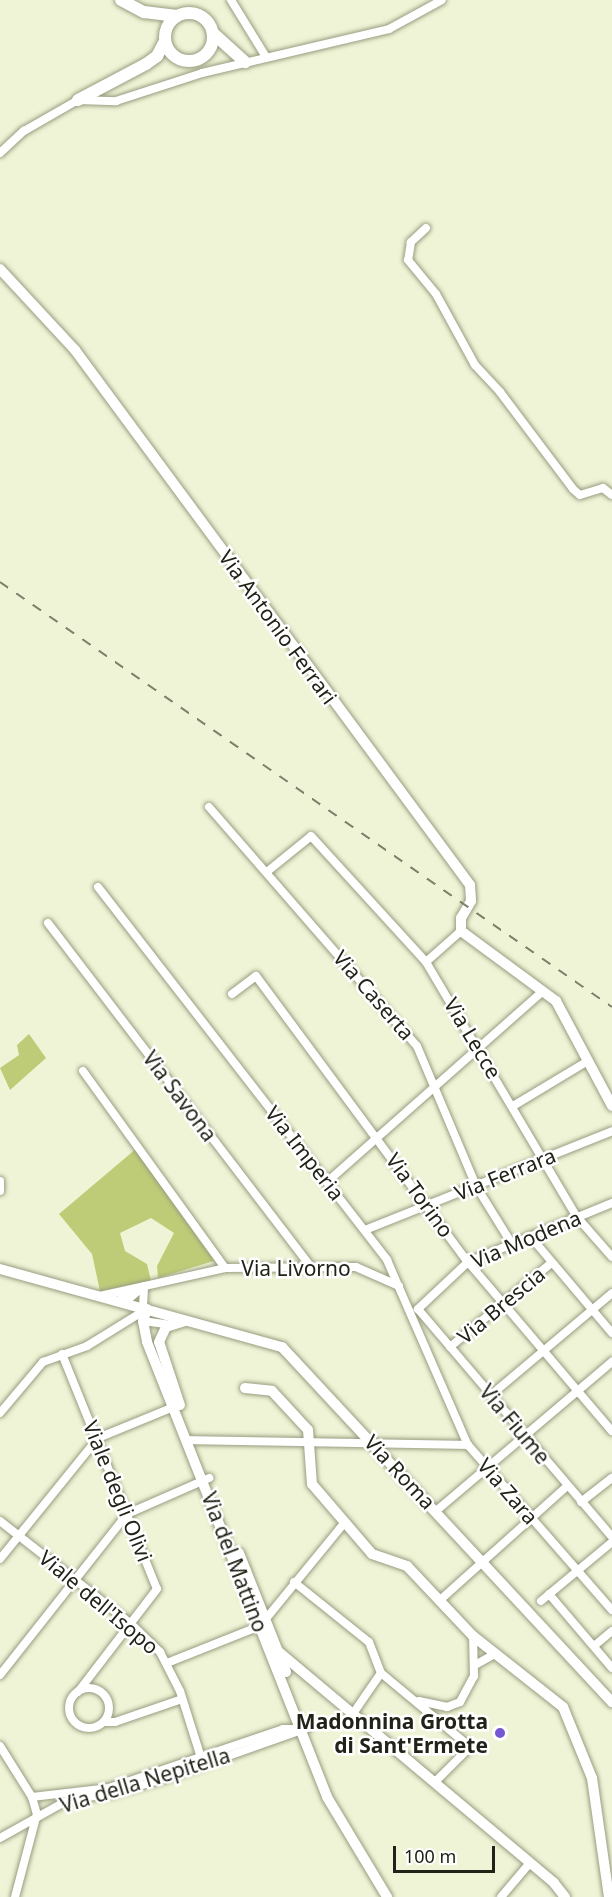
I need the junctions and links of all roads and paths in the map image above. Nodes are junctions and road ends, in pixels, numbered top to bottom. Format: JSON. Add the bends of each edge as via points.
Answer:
{"nodes":[{"id":1,"x":121,"y":0,"type":"edge"},
{"id":2,"x":231,"y":0,"type":"edge"},
{"id":3,"x":442,"y":0,"type":"edge"},
{"id":4,"x":144,"y":12,"type":"junction"},
{"id":5,"x":177,"y":16,"type":"junction"},
{"id":6,"x":214,"y":34,"type":"junction"},
{"id":7,"x":165,"y":36,"type":"junction"},
{"id":8,"x":210,"y":50,"type":"junction"},
{"id":9,"x":233,"y":51,"type":"junction"},
{"id":10,"x":174,"y":56,"type":"junction"},
{"id":11,"x":266,"y":57,"type":"junction"},
{"id":12,"x":245,"y":62,"type":"junction"},
{"id":13,"x":146,"y":64,"type":"junction"},
{"id":14,"x":78,"y":100,"type":"junction"},
{"id":15,"x":0,"y":153,"type":"edge"},
{"id":16,"x":426,"y":228,"type":"dead end"},
{"id":17,"x":0,"y":269,"type":"edge"},
{"id":18,"x":612,"y":495,"type":"edge"},
{"id":19,"x":209,"y":807,"type":"dead end"},
{"id":20,"x":268,"y":871,"type":"junction"},
{"id":21,"x":98,"y":887,"type":"dead end"},
{"id":22,"x":48,"y":923,"type":"dead end"},
{"id":23,"x":460,"y":931,"type":"junction"},
{"id":24,"x":426,"y":962,"type":"junction"},
{"id":25,"x":543,"y":991,"type":"junction"},
{"id":26,"x":232,"y":994,"type":"dead end"},
{"id":27,"x":479,"y":1048,"type":"junction"},
{"id":28,"x":588,"y":1061,"type":"junction"},
{"id":29,"x":83,"y":1071,"type":"dead end"},
{"id":30,"x":435,"y":1087,"type":"junction"},
{"id":31,"x":513,"y":1106,"type":"junction"},
{"id":32,"x":612,"y":1106,"type":"edge"},
{"id":33,"x":612,"y":1131,"type":"edge"},
{"id":34,"x":378,"y":1137,"type":"junction"},
{"id":35,"x":543,"y":1158,"type":"junction"},
{"id":36,"x":0,"y":1181,"type":"edge"},
{"id":37,"x":327,"y":1182,"type":"junction"},
{"id":38,"x":476,"y":1186,"type":"junction"},
{"id":39,"x":0,"y":1191,"type":"edge"},
{"id":40,"x":612,"y":1203,"type":"edge"},
{"id":41,"x":427,"y":1205,"type":"junction"},
{"id":42,"x":577,"y":1217,"type":"junction"},
{"id":43,"x":365,"y":1230,"type":"junction"},
{"id":44,"x":530,"y":1236,"type":"junction"},
{"id":45,"x":512,"y":1244,"type":"junction"},
{"id":46,"x":612,"y":1257,"type":"edge"},
{"id":47,"x":468,"y":1262,"type":"junction"},
{"id":48,"x":551,"y":1263,"type":"junction"},
{"id":49,"x":225,"y":1268,"type":"junction"},
{"id":50,"x":312,"y":1268,"type":"junction"},
{"id":51,"x":0,"y":1269,"type":"edge"},
{"id":52,"x":145,"y":1285,"type":"junction"},
{"id":53,"x":399,"y":1286,"type":"junction"},
{"id":54,"x":130,"y":1289,"type":"junction"},
{"id":55,"x":612,"y":1293,"type":"edge"},
{"id":56,"x":100,"y":1296,"type":"junction"},
{"id":57,"x":124,"y":1303,"type":"junction"},
{"id":58,"x":503,"y":1303,"type":"junction"},
{"id":59,"x":145,"y":1308,"type":"junction"},
{"id":60,"x":418,"y":1309,"type":"joint"},
{"id":61,"x":592,"y":1311,"type":"junction"},
{"id":62,"x":142,"y":1321,"type":"junction"},
{"id":63,"x":184,"y":1321,"type":"junction"},
{"id":64,"x":171,"y":1325,"type":"junction"},
{"id":65,"x":612,"y":1333,"type":"edge"},
{"id":66,"x":450,"y":1347,"type":"junction"},
{"id":67,"x":545,"y":1351,"type":"junction"},
{"id":68,"x":62,"y":1354,"type":"junction"},
{"id":69,"x":612,"y":1362,"type":"edge"},
{"id":70,"x":245,"y":1388,"type":"dead end"},
{"id":71,"x":578,"y":1391,"type":"junction"},
{"id":72,"x":491,"y":1395,"type":"junction"},
{"id":73,"x":177,"y":1406,"type":"junction"},
{"id":74,"x":0,"y":1413,"type":"edge"},
{"id":75,"x":612,"y":1431,"type":"edge"},
{"id":76,"x":524,"y":1435,"type":"junction"},
{"id":77,"x":98,"y":1438,"type":"junction"},
{"id":78,"x":190,"y":1439,"type":"junction"},
{"id":79,"x":310,"y":1440,"type":"junction"},
{"id":80,"x":371,"y":1441,"type":"junction"},
{"id":81,"x":468,"y":1445,"type":"junction"},
{"id":82,"x":487,"y":1467,"type":"junction"},
{"id":83,"x":612,"y":1478,"type":"edge"},
{"id":84,"x":206,"y":1479,"type":"junction"},
{"id":85,"x":567,"y":1486,"type":"junction"},
{"id":86,"x":581,"y":1502,"type":"junction"},
{"id":87,"x":436,"y":1511,"type":"junction"},
{"id":88,"x":128,"y":1514,"type":"junction"},
{"id":89,"x":531,"y":1517,"type":"junction"},
{"id":90,"x":0,"y":1521,"type":"edge"},
{"id":91,"x":345,"y":1522,"type":"junction"},
{"id":92,"x":19,"y":1536,"type":"junction"},
{"id":93,"x":612,"y":1539,"type":"edge"},
{"id":94,"x":0,"y":1559,"type":"edge"},
{"id":95,"x":483,"y":1560,"type":"junction"},
{"id":96,"x":577,"y":1569,"type":"junction"},
{"id":97,"x":75,"y":1579,"type":"junction"},
{"id":98,"x":294,"y":1582,"type":"junction"},
{"id":99,"x":549,"y":1594,"type":"junction"},
{"id":100,"x":439,"y":1600,"type":"junction"},
{"id":101,"x":541,"y":1601,"type":"dead end"},
{"id":102,"x":612,"y":1610,"type":"edge"},
{"id":103,"x":262,"y":1622,"type":"junction"},
{"id":104,"x":130,"y":1623,"type":"junction"},
{"id":105,"x":612,"y":1631,"type":"edge"},
{"id":106,"x":473,"y":1636,"type":"junction"},
{"id":107,"x":594,"y":1646,"type":"junction"},
{"id":108,"x":274,"y":1652,"type":"junction"},
{"id":109,"x":495,"y":1654,"type":"junction"},
{"id":110,"x":168,"y":1663,"type":"junction"},
{"id":111,"x":475,"y":1665,"type":"junction"},
{"id":112,"x":612,"y":1668,"type":"edge"},
{"id":113,"x":381,"y":1673,"type":"junction"},
{"id":114,"x":0,"y":1675,"type":"edge"},
{"id":115,"x":78,"y":1692,"type":"junction"},
{"id":116,"x":182,"y":1699,"type":"junction"},
{"id":117,"x":414,"y":1700,"type":"junction"},
{"id":118,"x":612,"y":1702,"type":"edge"},
{"id":119,"x":293,"y":1710,"type":"junction"},
{"id":120,"x":352,"y":1715,"type":"junction"},
{"id":121,"x":104,"y":1722,"type":"junction"},
{"id":122,"x":285,"y":1732,"type":"junction"},
{"id":123,"x":305,"y":1733,"type":"junction"},
{"id":124,"x":0,"y":1746,"type":"edge"},
{"id":125,"x":203,"y":1762,"type":"junction"},
{"id":126,"x":435,"y":1782,"type":"junction"},
{"id":127,"x":32,"y":1797,"type":"junction"},
{"id":128,"x":37,"y":1814,"type":"junction"},
{"id":129,"x":0,"y":1838,"type":"edge"},
{"id":130,"x":530,"y":1864,"type":"junction"},
{"id":131,"x":15,"y":1897,"type":"edge"},
{"id":132,"x":387,"y":1897,"type":"edge"},
{"id":133,"x":501,"y":1897,"type":"edge"},
{"id":134,"x":566,"y":1897,"type":"edge"},
{"id":135,"x":609,"y":1897,"type":"edge"}],
"edges":[{"from":1,"to":4,"type":"main road"},
{"from":2,"to":11,"type":"street"},
{"from":3,"to":11,"type":"street","via":[[389,29]]},
{"from":4,"to":5,"type":"main road"},
{"from":4,"to":7,"type":"main road"},
{"from":5,"to":6,"type":"main road","via":[[200,15]]},
{"from":5,"to":7,"type":"main road"},
{"from":6,"to":8,"type":"main road"},
{"from":6,"to":9,"type":"main road"},
{"from":7,"to":10,"type":"main road"},
{"from":7,"to":13,"type":"main road","via":[[157,56]]},
{"from":8,"to":9,"type":"main road"},
{"from":8,"to":10,"type":"main road","via":[[197,60]]},
{"from":9,"to":12,"type":"main road"},
{"from":10,"to":13,"type":"main road"},
{"from":11,"to":12,"type":"street"},
{"from":12,"to":14,"type":"street","via":[[116,101]]},
{"from":13,"to":14,"type":"main road"},
{"from":14,"to":15,"type":"street","via":[[24,131]]},
{"from":16,"to":18,"type":"street","via":[[411,242],[408,260],[436,294],[475,365],[521,418],[573,489],[580,495],[603,488]]},
{"from":17,"to":23,"type":"street","name":"Via Antonio Ferrari","via":[[75,350],[470,885],[472,896]]},
{"from":19,"to":20,"type":"street","name":"Via Caserta"},
{"from":20,"to":24,"type":"street","name":"Via Lecce","via":[[311,836]]},
{"from":20,"to":30,"type":"street","name":"Via Caserta","via":[[417,1046]]},
{"from":21,"to":37,"type":"street","name":"Via Imperia"},
{"from":22,"to":50,"type":"street","name":"Via Savona"},
{"from":23,"to":24,"type":"street"},
{"from":23,"to":25,"type":"street"},
{"from":24,"to":27,"type":"street","name":"Via Lecce"},
{"from":25,"to":27,"type":"street"},
{"from":25,"to":28,"type":"street","via":[[556,1001]]},
{"from":26,"to":34,"type":"street","name":"Via Torino","via":[[256,976]]},
{"from":27,"to":30,"type":"street"},
{"from":27,"to":31,"type":"street","name":"Via Lecce"},
{"from":28,"to":31,"type":"street"},
{"from":28,"to":32,"type":"street"},
{"from":29,"to":49,"type":"street"},
{"from":30,"to":34,"type":"street"},
{"from":30,"to":38,"type":"street","name":"Via Caserta"},
{"from":31,"to":35,"type":"street","name":"Via Lecce"},
{"from":33,"to":35,"type":"street","name":"Via Ferrara"},
{"from":34,"to":37,"type":"street"},
{"from":34,"to":41,"type":"street","name":"Via Torino"},
{"from":35,"to":38,"type":"street","name":"Via Ferrara"},
{"from":35,"to":42,"type":"street","name":"Via Lecce"},
{"from":36,"to":39,"type":"street"},
{"from":37,"to":43,"type":"street","name":"Via Imperia"},
{"from":38,"to":41,"type":"street","name":"Via Ferrara"},
{"from":38,"to":45,"type":"street","name":"Via Caserta"},
{"from":40,"to":42,"type":"street","name":"Via Modena"},
{"from":41,"to":43,"type":"street","name":"Via Ferrara"},
{"from":41,"to":47,"type":"street","name":"Via Torino"},
{"from":42,"to":44,"type":"street","name":"Via Modena"},
{"from":42,"to":46,"type":"street","name":"Via Lecce"},
{"from":43,"to":53,"type":"street","name":"Via Imperia","via":[[387,1260]]},
{"from":44,"to":45,"type":"street","name":"Via Modena"},
{"from":44,"to":48,"type":"street"},
{"from":45,"to":47,"type":"street","name":"Via Modena"},
{"from":47,"to":58,"type":"street","name":"Via Torino"},
{"from":47,"to":60,"type":"street","name":"Via Modena"},
{"from":48,"to":58,"type":"street","name":"Via Brescia"},
{"from":48,"to":61,"type":"street"},
{"from":49,"to":50,"type":"street","name":"Via Livorno"},
{"from":49,"to":52,"type":"street","name":"Via Livorno"},
{"from":50,"to":53,"type":"street","name":"Via Livorno","via":[[356,1267]]},
{"from":51,"to":56,"type":"street","name":"Via Roma"},
{"from":52,"to":54,"type":"street","name":"Via Livorno"},
{"from":52,"to":57,"type":"street"},
{"from":52,"to":59,"type":"street"},
{"from":53,"to":81,"type":"street","name":"Via Imperia"},
{"from":54,"to":56,"type":"street","name":"Via Livorno"},
{"from":54,"to":57,"type":"street","via":[[122,1297]]},
{"from":55,"to":61,"type":"street"},
{"from":56,"to":57,"type":"street","name":"Via Roma"},
{"from":57,"to":59,"type":"street","name":"Via Roma"},
{"from":58,"to":66,"type":"street","name":"Via Brescia"},
{"from":58,"to":67,"type":"street","name":"Via Torino"},
{"from":59,"to":62,"type":"street"},
{"from":59,"to":63,"type":"street","name":"Via Roma"},
{"from":59,"to":68,"type":"street","via":[[87,1346]]},
{"from":60,"to":66,"type":"street","name":"Via Fiume"},
{"from":61,"to":65,"type":"street"},
{"from":61,"to":67,"type":"street"},
{"from":62,"to":64,"type":"street"},
{"from":62,"to":73,"type":"street","name":"Via del Mattino"},
{"from":63,"to":64,"type":"street"},
{"from":63,"to":80,"type":"street","name":"Via Roma","via":[[282,1347]]},
{"from":64,"to":73,"type":"street","name":"Via del Mattino","via":[[162,1331],[159,1346]]},
{"from":66,"to":72,"type":"street","name":"Via Fiume"},
{"from":67,"to":71,"type":"street","name":"Via Torino"},
{"from":67,"to":72,"type":"street"},
{"from":68,"to":74,"type":"street","via":[[43,1362]]},
{"from":68,"to":77,"type":"street","name":"Viale degli Olivi"},
{"from":69,"to":71,"type":"street"},
{"from":70,"to":79,"type":"street","via":[[272,1391],[308,1430]]},
{"from":71,"to":75,"type":"street","name":"Via Torino"},
{"from":71,"to":76,"type":"street"},
{"from":72,"to":76,"type":"street","name":"Via Fiume"},
{"from":73,"to":77,"type":"street"},
{"from":73,"to":78,"type":"street","name":"Via del Mattino"},
{"from":76,"to":82,"type":"street"},
{"from":76,"to":85,"type":"street","name":"Via Fiume"},
{"from":77,"to":88,"type":"street","name":"Viale degli Olivi"},
{"from":77,"to":92,"type":"street"},
{"from":78,"to":79,"type":"street","name":"Via Zara"},
{"from":78,"to":84,"type":"street","name":"Via del Mattino"},
{"from":79,"to":80,"type":"street","name":"Via Zara"},
{"from":79,"to":91,"type":"street","via":[[312,1484]]},
{"from":80,"to":81,"type":"street","name":"Via Zara"},
{"from":80,"to":87,"type":"street","name":"Via Roma"},
{"from":81,"to":82,"type":"street","name":"Via Zara"},
{"from":82,"to":87,"type":"street"},
{"from":82,"to":89,"type":"street","name":"Via Zara"},
{"from":83,"to":86,"type":"street"},
{"from":84,"to":88,"type":"street"},
{"from":84,"to":103,"type":"street","name":"Via del Mattino"},
{"from":85,"to":86,"type":"street","name":"Via Fiume"},
{"from":85,"to":89,"type":"street"},
{"from":86,"to":93,"type":"street","name":"Via Fiume"},
{"from":87,"to":95,"type":"street","name":"Via Roma"},
{"from":88,"to":97,"type":"street"},
{"from":88,"to":104,"type":"street","name":"Viale degli Olivi","via":[[157,1588]]},
{"from":89,"to":95,"type":"street"},
{"from":89,"to":96,"type":"street","name":"Via Zara"},
{"from":90,"to":92,"type":"street","name":"Viale dell'Isopo"},
{"from":91,"to":98,"type":"street"},
{"from":91,"to":100,"type":"street","via":[[372,1554],[407,1566]]},
{"from":92,"to":94,"type":"street"},
{"from":92,"to":97,"type":"street","name":"Viale dell'Isopo"},
{"from":93,"to":96,"type":"street"},
{"from":95,"to":100,"type":"street"},
{"from":95,"to":118,"type":"street","name":"Via Roma"},
{"from":96,"to":99,"type":"street"},
{"from":96,"to":102,"type":"street","name":"Via Zara"},
{"from":97,"to":104,"type":"street","name":"Viale dell'Isopo"},
{"from":97,"to":114,"type":"street"},
{"from":98,"to":103,"type":"street"},
{"from":98,"to":113,"type":"street","via":[[369,1642]]},
{"from":99,"to":101,"type":"street"},
{"from":99,"to":107,"type":"street"},
{"from":100,"to":106,"type":"street"},
{"from":103,"to":108,"type":"street","name":"Via del Mattino"},
{"from":103,"to":110,"type":"street"},
{"from":104,"to":110,"type":"street","name":"Viale dell'Isopo"},
{"from":104,"to":115,"type":"street"},
{"from":105,"to":107,"type":"street"},
{"from":106,"to":109,"type":"street"},
{"from":106,"to":111,"type":"street"},
{"from":107,"to":112,"type":"street"},
{"from":108,"to":119,"type":"street","name":"Via del Mattino"},
{"from":108,"to":120,"type":"street"},
{"from":108,"to":123,"type":"street","name":"Via del Mattino"},
{"from":109,"to":111,"type":"street"},
{"from":109,"to":135,"type":"street","via":[[551,1696],[568,1716],[594,1787]]},
{"from":110,"to":116,"type":"street","name":"Viale dell'Isopo"},
{"from":111,"to":117,"type":"street","via":[[470,1688],[455,1706]]},
{"from":113,"to":117,"type":"street"},
{"from":113,"to":120,"type":"street"},
{"from":115,"to":121,"type":"street","via":[[90,1688],[106,1698],[109,1710]]},
{"from":115,"to":121,"type":"street","via":[[70,1702],[74,1721],[86,1728]]},
{"from":116,"to":121,"type":"street","via":[[115,1722]]},
{"from":116,"to":125,"type":"street","name":"Viale dell'Isopo"},
{"from":117,"to":126,"type":"street","via":[[470,1747]]},
{"from":119,"to":122,"type":"street"},
{"from":119,"to":123,"type":"street","name":"Via del Mattino"},
{"from":120,"to":126,"type":"street"},
{"from":122,"to":123,"type":"street","name":"Via della Nepitella"},
{"from":122,"to":125,"type":"street","name":"Via della Nepitella"},
{"from":123,"to":132,"type":"street","name":"Via del Mattino","via":[[327,1797]]},
{"from":124,"to":127,"type":"street"},
{"from":125,"to":127,"type":"street","name":"Via della Nepitella","via":[[109,1788]]},
{"from":125,"to":128,"type":"street","name":"Via della Nepitella","via":[[111,1794],[70,1799]]},
{"from":126,"to":130,"type":"street"},
{"from":127,"to":128,"type":"street"},
{"from":128,"to":129,"type":"street","name":"Via della Nepitella"},
{"from":128,"to":131,"type":"street"},
{"from":130,"to":133,"type":"street"},
{"from":130,"to":134,"type":"street","via":[[562,1889]]}]}
